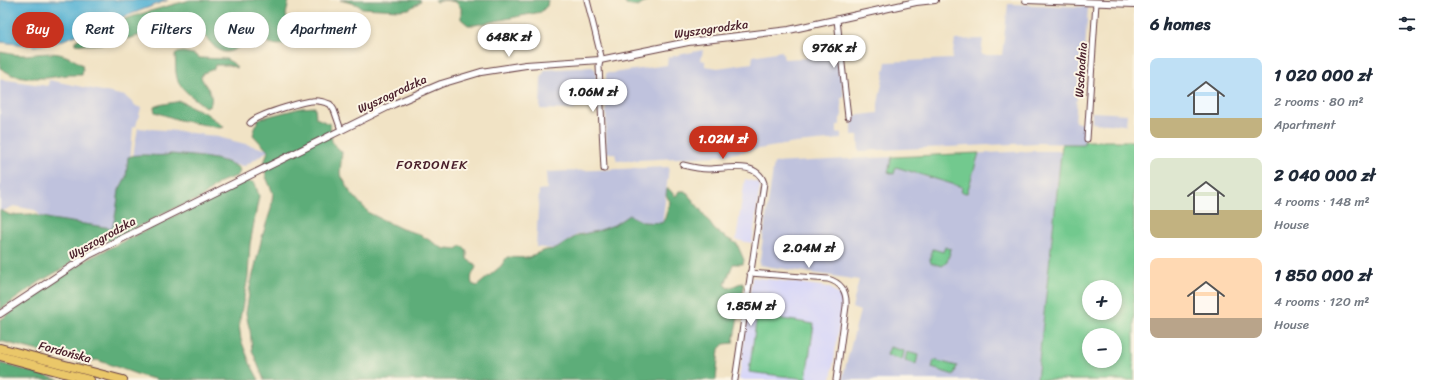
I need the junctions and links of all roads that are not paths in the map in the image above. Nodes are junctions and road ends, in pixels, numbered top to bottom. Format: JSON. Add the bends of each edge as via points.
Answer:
{"nodes":[{"id":1,"x":587,"y":0,"type":"edge"},
{"id":2,"x":935,"y":0,"type":"edge"},
{"id":3,"x":1026,"y":0,"type":"edge"},
{"id":4,"x":1096,"y":3,"type":"junction"},
{"id":5,"x":1134,"y":4,"type":"edge"},
{"id":6,"x":837,"y":20,"type":"junction"},
{"id":7,"x":600,"y":60,"type":"junction"},
{"id":8,"x":848,"y":117,"type":"dead end"},
{"id":9,"x":250,"y":123,"type":"dead end"},
{"id":10,"x":341,"y":130,"type":"junction"},
{"id":11,"x":1087,"y":139,"type":"dead end"},
{"id":12,"x":683,"y":165,"type":"dead end"},
{"id":13,"x":606,"y":168,"type":"dead end"},
{"id":14,"x":750,"y":273,"type":"junction"},
{"id":15,"x":0,"y":314,"type":"edge"},
{"id":16,"x":0,"y":348,"type":"edge"},
{"id":17,"x":0,"y":356,"type":"edge"},
{"id":18,"x":90,"y":380,"type":"edge"},
{"id":19,"x":123,"y":380,"type":"edge"},
{"id":20,"x":735,"y":380,"type":"edge"},
{"id":21,"x":836,"y":380,"type":"edge"}],
"edges":[{"from":1,"to":7,"type":"street"},
{"from":2,"to":6,"type":"street","name":"Wyszogrodzka"},
{"from":3,"to":4,"type":"street"},
{"from":4,"to":5,"type":"street"},
{"from":4,"to":11,"type":"street","name":"Wschodnia"},
{"from":6,"to":7,"type":"street","name":"Wyszogrodzka","via":[[789,30],[688,42]]},
{"from":6,"to":8,"type":"street"},
{"from":7,"to":10,"type":"street","name":"Wyszogrodzka","via":[[515,66],[467,75],[420,92]]},
{"from":7,"to":13,"type":"street"},
{"from":9,"to":10,"type":"street","via":[[270,112],[313,100],[330,104]]},
{"from":10,"to":15,"type":"street","name":"Wyszogrodzka","via":[[89,255]]},
{"from":12,"to":14,"type":"street","via":[[706,169],[746,168],[757,172],[763,179],[764,188]]},
{"from":14,"to":20,"type":"street"},
{"from":14,"to":21,"type":"street","via":[[828,279],[841,286],[846,295],[846,306]]},
{"from":16,"to":19,"type":"main road","name":"Fordońska"},
{"from":17,"to":18,"type":"main road","name":"Fordońska"}]}
